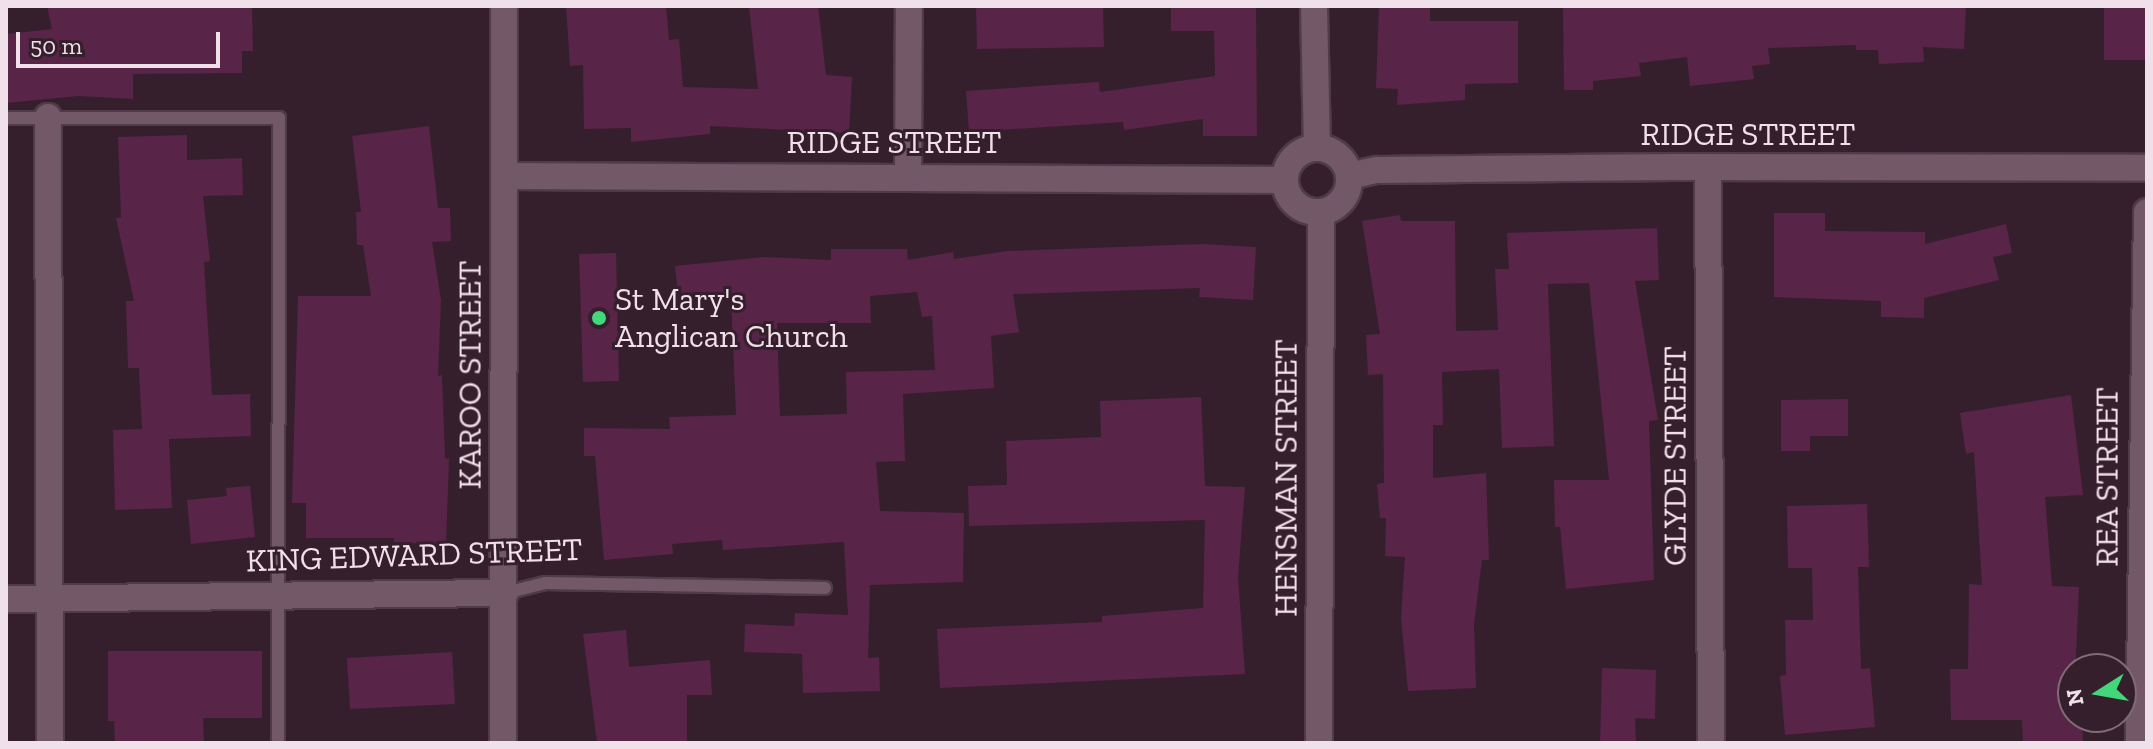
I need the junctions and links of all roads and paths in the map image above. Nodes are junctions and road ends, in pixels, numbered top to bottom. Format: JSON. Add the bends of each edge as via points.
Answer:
{"nodes":[{"id":1,"x":504,"y":6,"type":"edge"},
{"id":2,"x":909,"y":6,"type":"edge"},
{"id":3,"x":1314,"y":6,"type":"edge"},
{"id":4,"x":48,"y":117,"type":"junction"},
{"id":5,"x":6,"y":118,"type":"edge"},
{"id":6,"x":1317,"y":146,"type":"junction"},
{"id":7,"x":2147,"y":168,"type":"edge"},
{"id":8,"x":1708,"y":169,"type":"junction"},
{"id":9,"x":504,"y":176,"type":"junction"},
{"id":10,"x":908,"y":176,"type":"junction"},
{"id":11,"x":1350,"y":176,"type":"junction"},
{"id":12,"x":1283,"y":180,"type":"junction"},
{"id":13,"x":1321,"y":212,"type":"junction"},
{"id":14,"x":2147,"y":212,"type":"edge"},
{"id":15,"x":825,"y":588,"type":"dead end"},
{"id":16,"x":505,"y":593,"type":"junction"},
{"id":17,"x":278,"y":594,"type":"junction"},
{"id":18,"x":6,"y":599,"type":"edge"},
{"id":19,"x":49,"y":600,"type":"junction"},
{"id":20,"x":50,"y":743,"type":"edge"},
{"id":21,"x":278,"y":743,"type":"edge"},
{"id":22,"x":503,"y":743,"type":"edge"},
{"id":23,"x":1319,"y":743,"type":"edge"},
{"id":24,"x":1711,"y":743,"type":"edge"},
{"id":25,"x":2139,"y":743,"type":"edge"}],
"edges":[{"from":1,"to":9,"type":"street","name":"KAROO STREET"},
{"from":2,"to":10,"type":"street"},
{"from":3,"to":6,"type":"street"},
{"from":4,"to":5,"type":"lane"},
{"from":4,"to":17,"type":"lane","via":[[279,118]]},
{"from":4,"to":19,"type":"street"},
{"from":6,"to":11,"type":"street","via":[[1343,160]]},
{"from":6,"to":12,"type":"street","via":[[1292,158]]},
{"from":7,"to":8,"type":"street","name":"RIDGE STREET"},
{"from":8,"to":11,"type":"street","name":"RIDGE STREET","via":[[1377,170]]},
{"from":8,"to":24,"type":"street","name":"GLYDE STREET"},
{"from":9,"to":10,"type":"street","name":"RIDGE STREET"},
{"from":9,"to":16,"type":"street","name":"KAROO STREET"},
{"from":10,"to":12,"type":"street","name":"RIDGE STREET"},
{"from":11,"to":13,"type":"street","via":[[1346,196]]},
{"from":12,"to":13,"type":"street","via":[[1289,197],[1304,210]]},
{"from":13,"to":23,"type":"street","name":"HENSMAN STREET"},
{"from":14,"to":25,"type":"street","name":"REA STREET"},
{"from":15,"to":16,"type":"lane","name":"KING EDWARD STREET","via":[[545,583]]},
{"from":16,"to":17,"type":"street","name":"KING EDWARD STREET"},
{"from":16,"to":22,"type":"street","name":"KAROO STREET"},
{"from":17,"to":19,"type":"street","name":"KING EDWARD STREET"},
{"from":17,"to":21,"type":"lane"},
{"from":18,"to":19,"type":"street","name":"KING EDWARD STREET"},
{"from":19,"to":20,"type":"street"}]}
